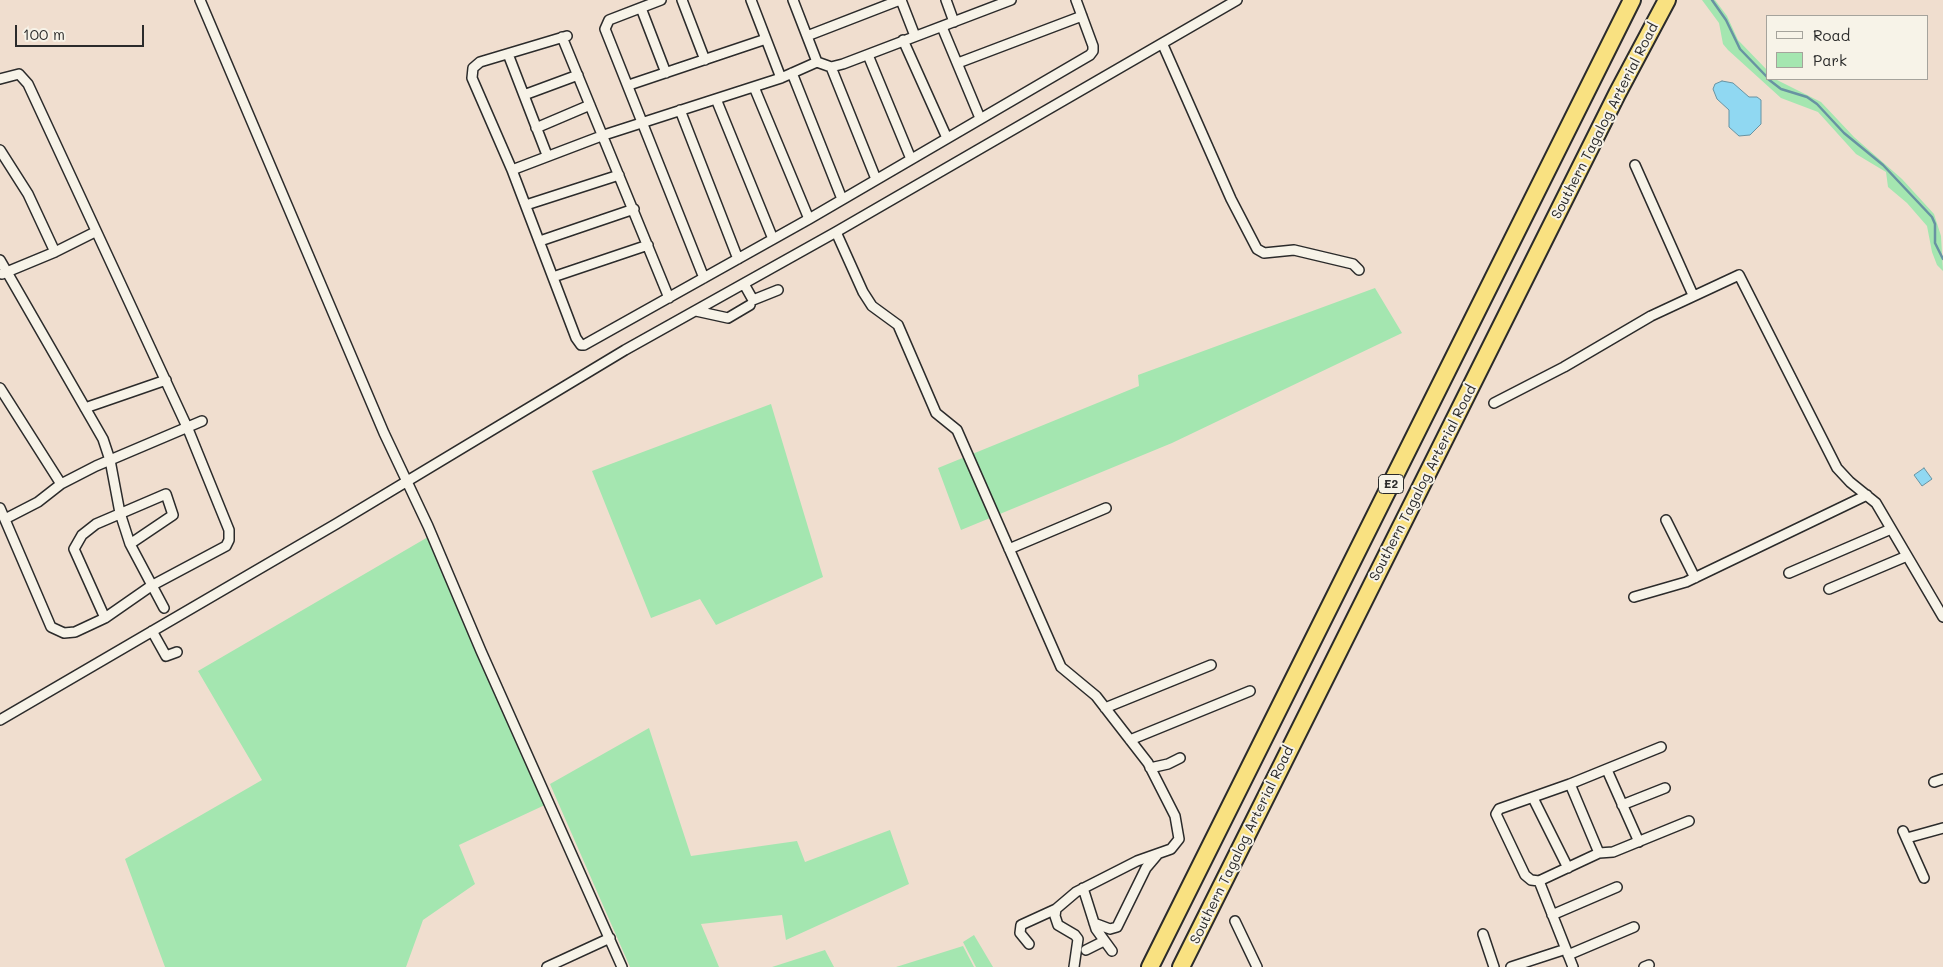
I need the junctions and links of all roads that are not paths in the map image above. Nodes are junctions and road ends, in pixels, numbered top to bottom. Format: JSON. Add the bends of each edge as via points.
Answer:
{"nodes":[{"id":1,"x":200,"y":0,"type":"edge"},
{"id":2,"x":661,"y":0,"type":"edge"},
{"id":3,"x":682,"y":0,"type":"edge"},
{"id":4,"x":751,"y":0,"type":"edge"},
{"id":5,"x":793,"y":0,"type":"edge"},
{"id":6,"x":901,"y":0,"type":"edge"},
{"id":7,"x":946,"y":0,"type":"edge"},
{"id":8,"x":1011,"y":0,"type":"edge"},
{"id":9,"x":1076,"y":0,"type":"edge"},
{"id":10,"x":1237,"y":0,"type":"edge"},
{"id":11,"x":1632,"y":0,"type":"edge"},
{"id":12,"x":988,"y":4,"type":"edge"},
{"id":13,"x":1666,"y":4,"type":"edge"},
{"id":14,"x":641,"y":8,"type":"junction"},
{"id":15,"x":1082,"y":16,"type":"junction"},
{"id":16,"x":954,"y":22,"type":"junction"},
{"id":17,"x":942,"y":27,"type":"junction"},
{"id":18,"x":807,"y":36,"type":"junction"},
{"id":19,"x":915,"y":36,"type":"junction"},
{"id":20,"x":766,"y":39,"type":"junction"},
{"id":21,"x":903,"y":40,"type":"junction"},
{"id":22,"x":1162,"y":45,"type":"junction"},
{"id":23,"x":508,"y":54,"type":"junction"},
{"id":24,"x":868,"y":55,"type":"junction"},
{"id":25,"x":705,"y":60,"type":"junction"},
{"id":26,"x":817,"y":62,"type":"junction"},
{"id":27,"x":958,"y":64,"type":"junction"},
{"id":28,"x":831,"y":67,"type":"junction"},
{"id":29,"x":792,"y":72,"type":"junction"},
{"id":30,"x":666,"y":73,"type":"junction"},
{"id":31,"x":578,"y":75,"type":"junction"},
{"id":32,"x":781,"y":78,"type":"junction"},
{"id":33,"x":0,"y":79,"type":"edge"},
{"id":34,"x":629,"y":85,"type":"junction"},
{"id":35,"x":754,"y":87,"type":"junction"},
{"id":36,"x":524,"y":95,"type":"junction"},
{"id":37,"x":716,"y":99,"type":"junction"},
{"id":38,"x":590,"y":105,"type":"junction"},
{"id":39,"x":680,"y":110,"type":"junction"},
{"id":40,"x":980,"y":118,"type":"junction"},
{"id":41,"x":642,"y":124,"type":"junction"},
{"id":42,"x":536,"y":128,"type":"junction"},
{"id":43,"x":604,"y":135,"type":"junction"},
{"id":44,"x":947,"y":138,"type":"junction"},
{"id":45,"x":0,"y":150,"type":"edge"},
{"id":46,"x":547,"y":155,"type":"junction"},
{"id":47,"x":911,"y":159,"type":"junction"},
{"id":48,"x":1635,"y":165,"type":"dead end"},
{"id":49,"x":512,"y":170,"type":"junction"},
{"id":50,"x":619,"y":175,"type":"junction"},
{"id":51,"x":876,"y":179,"type":"junction"},
{"id":52,"x":842,"y":198,"type":"junction"},
{"id":53,"x":526,"y":206,"type":"junction"},
{"id":54,"x":634,"y":210,"type":"junction"},
{"id":55,"x":809,"y":219,"type":"junction"},
{"id":56,"x":95,"y":232,"type":"junction"},
{"id":57,"x":836,"y":232,"type":"junction"},
{"id":58,"x":773,"y":240,"type":"junction"},
{"id":59,"x":540,"y":241,"type":"junction"},
{"id":60,"x":648,"y":245,"type":"junction"},
{"id":61,"x":54,"y":252,"type":"junction"},
{"id":62,"x":738,"y":259,"type":"junction"},
{"id":63,"x":0,"y":260,"type":"edge"},
{"id":64,"x":1359,"y":270,"type":"dead end"},
{"id":65,"x":3,"y":273,"type":"edge"},
{"id":66,"x":553,"y":277,"type":"junction"},
{"id":67,"x":704,"y":278,"type":"junction"},
{"id":68,"x":744,"y":284,"type":"junction"},
{"id":69,"x":778,"y":290,"type":"dead end"},
{"id":70,"x":1693,"y":295,"type":"junction"},
{"id":71,"x":669,"y":298,"type":"junction"},
{"id":72,"x":750,"y":305,"type":"dead end"},
{"id":73,"x":696,"y":310,"type":"junction"},
{"id":74,"x":166,"y":380,"type":"junction"},
{"id":75,"x":0,"y":388,"type":"edge"},
{"id":76,"x":1494,"y":403,"type":"dead end"},
{"id":77,"x":85,"y":408,"type":"junction"},
{"id":78,"x":202,"y":421,"type":"dead end"},
{"id":79,"x":188,"y":429,"type":"junction"},
{"id":80,"x":110,"y":460,"type":"junction"},
{"id":81,"x":406,"y":482,"type":"junction"},
{"id":82,"x":61,"y":484,"type":"junction"},
{"id":83,"x":1867,"y":495,"type":"junction"},
{"id":84,"x":0,"y":508,"type":"edge"},
{"id":85,"x":1106,"y":508,"type":"dead end"},
{"id":86,"x":120,"y":513,"type":"junction"},
{"id":87,"x":5,"y":519,"type":"junction"},
{"id":88,"x":1666,"y":520,"type":"dead end"},
{"id":89,"x":1891,"y":529,"type":"junction"},
{"id":90,"x":130,"y":544,"type":"junction"},
{"id":91,"x":1009,"y":549,"type":"junction"},
{"id":92,"x":1907,"y":556,"type":"junction"},
{"id":93,"x":1788,"y":573,"type":"dead end"},
{"id":94,"x":1695,"y":578,"type":"junction"},
{"id":95,"x":151,"y":586,"type":"junction"},
{"id":96,"x":1829,"y":589,"type":"dead end"},
{"id":97,"x":1634,"y":597,"type":"dead end"},
{"id":98,"x":164,"y":608,"type":"dead end"},
{"id":99,"x":1943,"y":617,"type":"edge"},
{"id":100,"x":105,"y":618,"type":"junction"},
{"id":101,"x":152,"y":631,"type":"junction"},
{"id":102,"x":177,"y":652,"type":"dead end"},
{"id":103,"x":1211,"y":665,"type":"dead end"},
{"id":104,"x":1250,"y":691,"type":"dead end"},
{"id":105,"x":1105,"y":708,"type":"junction"},
{"id":106,"x":0,"y":720,"type":"edge"},
{"id":107,"x":1130,"y":740,"type":"junction"},
{"id":108,"x":1661,"y":747,"type":"dead end"},
{"id":109,"x":1180,"y":758,"type":"dead end"},
{"id":110,"x":1150,"y":768,"type":"junction"},
{"id":111,"x":1607,"y":770,"type":"junction"},
{"id":112,"x":1570,"y":784,"type":"junction"},
{"id":113,"x":1664,"y":788,"type":"dead end"},
{"id":114,"x":1534,"y":798,"type":"junction"},
{"id":115,"x":1622,"y":805,"type":"junction"},
{"id":116,"x":1688,"y":821,"type":"dead end"},
{"id":117,"x":1943,"y":828,"type":"edge"},
{"id":118,"x":1639,"y":842,"type":"junction"},
{"id":119,"x":1159,"y":853,"type":"junction"},
{"id":120,"x":1599,"y":853,"type":"junction"},
{"id":121,"x":1568,"y":868,"type":"junction"},
{"id":122,"x":1924,"y":878,"type":"dead end"},
{"id":123,"x":1539,"y":881,"type":"junction"},
{"id":124,"x":1617,"y":887,"type":"dead end"},
{"id":125,"x":1083,"y":888,"type":"junction"},
{"id":126,"x":1056,"y":909,"type":"junction"},
{"id":127,"x":1552,"y":915,"type":"junction"},
{"id":128,"x":1235,"y":921,"type":"dead end"},
{"id":129,"x":1094,"y":924,"type":"junction"},
{"id":130,"x":1634,"y":927,"type":"dead end"},
{"id":131,"x":1483,"y":934,"type":"dead end"},
{"id":132,"x":610,"y":938,"type":"junction"},
{"id":133,"x":1104,"y":941,"type":"junction"},
{"id":134,"x":1029,"y":944,"type":"dead end"},
{"id":135,"x":1086,"y":950,"type":"dead end"},
{"id":136,"x":1112,"y":951,"type":"dead end"},
{"id":137,"x":1567,"y":952,"type":"junction"},
{"id":138,"x":547,"y":967,"type":"edge"},
{"id":139,"x":622,"y":967,"type":"edge"},
{"id":140,"x":1074,"y":967,"type":"edge"},
{"id":141,"x":1150,"y":967,"type":"edge"},
{"id":142,"x":1181,"y":967,"type":"edge"},
{"id":143,"x":1257,"y":967,"type":"edge"},
{"id":144,"x":1494,"y":967,"type":"edge"},
{"id":145,"x":1511,"y":967,"type":"edge"},
{"id":146,"x":1573,"y":967,"type":"edge"}],
"edges":[{"from":1,"to":81,"type":"street"},
{"from":2,"to":14,"type":"street"},
{"from":3,"to":25,"type":"street"},
{"from":4,"to":20,"type":"street"},
{"from":5,"to":18,"type":"street"},
{"from":6,"to":18,"type":"street"},
{"from":6,"to":19,"type":"street"},
{"from":7,"to":16,"type":"street"},
{"from":8,"to":12,"type":"street"},
{"from":9,"to":15,"type":"street"},
{"from":10,"to":22,"type":"street"},
{"from":11,"to":141,"type":"highway","name":"Southern Tagalog Arterial Road","number":"E2"},
{"from":12,"to":16,"type":"street"},
{"from":13,"to":142,"type":"highway","name":"Southern Tagalog Arterial Road","number":"E2"},
{"from":14,"to":30,"type":"street"},
{"from":14,"to":34,"type":"street","via":[[609,20],[605,29]]},
{"from":15,"to":27,"type":"street"},
{"from":15,"to":40,"type":"street","via":[[1093,46],[1090,55]]},
{"from":16,"to":17,"type":"street"},
{"from":17,"to":19,"type":"street"},
{"from":17,"to":27,"type":"street"},
{"from":18,"to":26,"type":"street"},
{"from":19,"to":21,"type":"street"},
{"from":20,"to":25,"type":"street"},
{"from":20,"to":32,"type":"street"},
{"from":21,"to":24,"type":"street"},
{"from":21,"to":44,"type":"street"},
{"from":22,"to":57,"type":"street"},
{"from":22,"to":64,"type":"street","via":[[1256,249],[1264,253],[1294,250],[1353,264]]},
{"from":23,"to":31,"type":"street","via":[[565,36]]},
{"from":23,"to":36,"type":"street"},
{"from":23,"to":49,"type":"street","via":[[480,62],[473,68],[472,78]]},
{"from":24,"to":28,"type":"street"},
{"from":24,"to":47,"type":"street"},
{"from":25,"to":30,"type":"street"},
{"from":26,"to":28,"type":"street"},
{"from":26,"to":29,"type":"street"},
{"from":27,"to":40,"type":"street"},
{"from":28,"to":51,"type":"street"},
{"from":29,"to":32,"type":"street"},
{"from":29,"to":52,"type":"street"},
{"from":30,"to":34,"type":"street"},
{"from":31,"to":36,"type":"street"},
{"from":31,"to":38,"type":"street"},
{"from":32,"to":35,"type":"street"},
{"from":33,"to":56,"type":"street","via":[[19,74],[28,84]]},
{"from":34,"to":41,"type":"street"},
{"from":35,"to":37,"type":"street"},
{"from":35,"to":55,"type":"street"},
{"from":36,"to":42,"type":"street"},
{"from":37,"to":39,"type":"street"},
{"from":37,"to":58,"type":"street"},
{"from":38,"to":42,"type":"street"},
{"from":38,"to":43,"type":"street"},
{"from":39,"to":41,"type":"street"},
{"from":39,"to":62,"type":"street"},
{"from":40,"to":44,"type":"street"},
{"from":41,"to":43,"type":"street"},
{"from":41,"to":67,"type":"street"},
{"from":42,"to":46,"type":"street"},
{"from":43,"to":46,"type":"street"},
{"from":43,"to":50,"type":"street"},
{"from":44,"to":47,"type":"street"},
{"from":45,"to":61,"type":"street","via":[[28,194]]},
{"from":46,"to":49,"type":"street"},
{"from":47,"to":51,"type":"street"},
{"from":48,"to":70,"type":"street"},
{"from":49,"to":53,"type":"street"},
{"from":50,"to":53,"type":"street"},
{"from":50,"to":54,"type":"street"},
{"from":51,"to":52,"type":"street"},
{"from":52,"to":55,"type":"street"},
{"from":53,"to":59,"type":"street"},
{"from":54,"to":59,"type":"street"},
{"from":54,"to":60,"type":"street"},
{"from":55,"to":58,"type":"street"},
{"from":56,"to":61,"type":"street"},
{"from":56,"to":74,"type":"street"},
{"from":57,"to":68,"type":"street"},
{"from":57,"to":91,"type":"street","via":[[872,306],[898,326],[936,413],[957,430]]},
{"from":58,"to":62,"type":"street"},
{"from":59,"to":66,"type":"street"},
{"from":60,"to":66,"type":"street"},
{"from":60,"to":71,"type":"street"},
{"from":61,"to":65,"type":"street"},
{"from":62,"to":67,"type":"street"},
{"from":63,"to":65,"type":"street"},
{"from":65,"to":77,"type":"street"},
{"from":66,"to":71,"type":"street","via":[[581,345]]},
{"from":67,"to":71,"type":"street"},
{"from":68,"to":69,"type":"street","via":[[753,300]]},
{"from":68,"to":73,"type":"street"},
{"from":70,"to":76,"type":"street"},
{"from":70,"to":83,"type":"street","via":[[1739,275],[1837,468]]},
{"from":72,"to":73,"type":"street","via":[[728,318]]},
{"from":73,"to":81,"type":"street"},
{"from":74,"to":77,"type":"street"},
{"from":74,"to":79,"type":"street"},
{"from":75,"to":82,"type":"street"},
{"from":77,"to":80,"type":"street","via":[[103,439]]},
{"from":78,"to":79,"type":"street"},
{"from":79,"to":80,"type":"street"},
{"from":79,"to":95,"type":"street","via":[[229,530],[229,540],[226,546]]},
{"from":80,"to":82,"type":"street"},
{"from":80,"to":86,"type":"street"},
{"from":81,"to":101,"type":"street"},
{"from":81,"to":132,"type":"street"},
{"from":82,"to":87,"type":"street","via":[[38,502]]},
{"from":83,"to":89,"type":"street","via":[[1876,503]]},
{"from":83,"to":94,"type":"street"},
{"from":84,"to":87,"type":"street"},
{"from":85,"to":91,"type":"street"},
{"from":86,"to":90,"type":"street"},
{"from":86,"to":90,"type":"street","via":[[166,494],[173,515]]},
{"from":86,"to":100,"type":"street","via":[[96,524],[82,535],[74,549]]},
{"from":87,"to":100,"type":"street","via":[[51,627],[58,632],[75,632]]},
{"from":88,"to":94,"type":"street"},
{"from":89,"to":92,"type":"street"},
{"from":89,"to":93,"type":"street"},
{"from":90,"to":95,"type":"street"},
{"from":91,"to":105,"type":"street","via":[[1061,666]]},
{"from":92,"to":96,"type":"street"},
{"from":92,"to":99,"type":"street"},
{"from":94,"to":97,"type":"street","via":[[1662,591]]},
{"from":95,"to":98,"type":"street"},
{"from":95,"to":100,"type":"street"},
{"from":101,"to":102,"type":"street","via":[[166,656]]},
{"from":101,"to":106,"type":"street"},
{"from":103,"to":105,"type":"street"},
{"from":104,"to":107,"type":"street"},
{"from":105,"to":107,"type":"street"},
{"from":107,"to":110,"type":"street"},
{"from":108,"to":111,"type":"street"},
{"from":109,"to":110,"type":"street"},
{"from":110,"to":119,"type":"street","via":[[1175,816],[1179,834],[1171,849]]},
{"from":111,"to":112,"type":"street"},
{"from":111,"to":115,"type":"street"},
{"from":112,"to":114,"type":"street"},
{"from":112,"to":120,"type":"street"},
{"from":113,"to":115,"type":"street"},
{"from":114,"to":121,"type":"street"},
{"from":114,"to":123,"type":"street","via":[[1499,809],[1496,814],[1525,875]]},
{"from":115,"to":118,"type":"street"},
{"from":116,"to":118,"type":"street"},
{"from":117,"to":122,"type":"street","via":[[1905,834]]},
{"from":118,"to":120,"type":"street","via":[[1613,852]]},
{"from":119,"to":125,"type":"street"},
{"from":119,"to":129,"type":"street","via":[[1146,868],[1117,927],[1110,929]]},
{"from":120,"to":121,"type":"street"},
{"from":121,"to":123,"type":"street"},
{"from":123,"to":127,"type":"street"},
{"from":124,"to":127,"type":"street"},
{"from":125,"to":126,"type":"street"},
{"from":125,"to":129,"type":"street"},
{"from":126,"to":134,"type":"street","via":[[1022,925],[1020,933]]},
{"from":126,"to":140,"type":"street","via":[[1058,925],[1078,938]]},
{"from":127,"to":137,"type":"street"},
{"from":128,"to":143,"type":"street"},
{"from":129,"to":133,"type":"street"},
{"from":130,"to":137,"type":"street"},
{"from":131,"to":144,"type":"street"},
{"from":132,"to":138,"type":"street"},
{"from":132,"to":139,"type":"street"},
{"from":133,"to":135,"type":"street"},
{"from":133,"to":136,"type":"street"},
{"from":137,"to":145,"type":"street"},
{"from":137,"to":146,"type":"street"}]}
